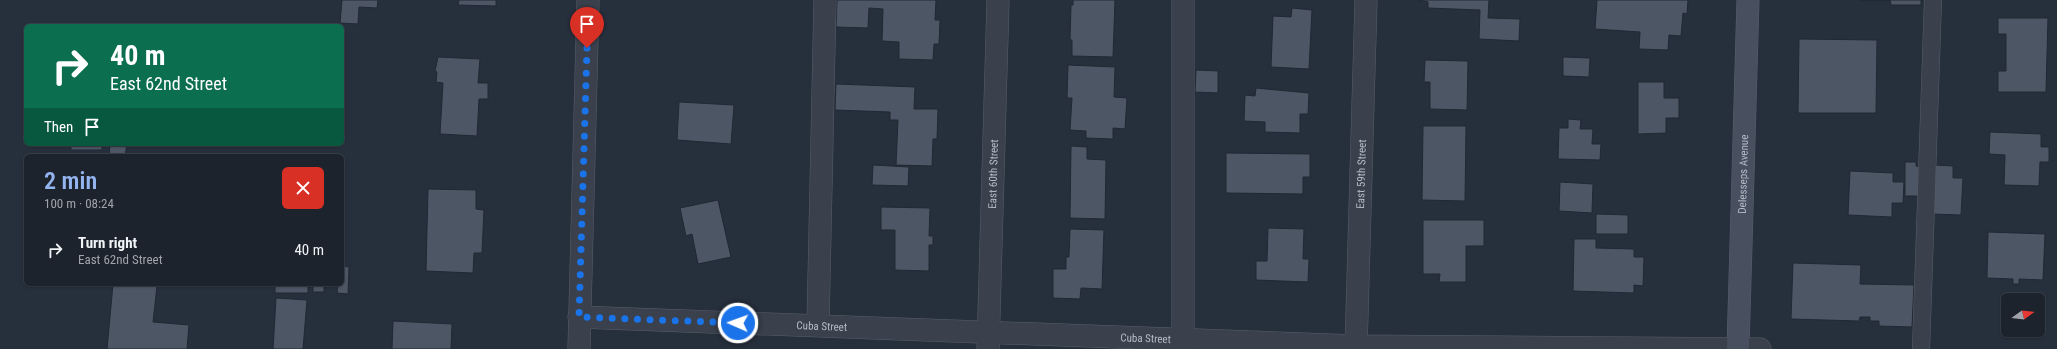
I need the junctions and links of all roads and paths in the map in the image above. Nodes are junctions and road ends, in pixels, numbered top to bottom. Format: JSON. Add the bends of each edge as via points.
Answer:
{"nodes":[{"id":1,"x":588,"y":0,"type":"edge"},
{"id":2,"x":825,"y":0,"type":"edge"},
{"id":3,"x":998,"y":0,"type":"edge"},
{"id":4,"x":1183,"y":0,"type":"edge"},
{"id":5,"x":1366,"y":0,"type":"edge"},
{"id":6,"x":1748,"y":0,"type":"edge"},
{"id":7,"x":1933,"y":0,"type":"edge"},
{"id":8,"x":579,"y":317,"type":"junction"},
{"id":9,"x":818,"y":326,"type":"junction"},
{"id":10,"x":1183,"y":339,"type":"junction"},
{"id":11,"x":988,"y":340,"type":"edge"},
{"id":12,"x":1356,"y":348,"type":"edge"},
{"id":13,"x":579,"y":349,"type":"edge"},
{"id":14,"x":1745,"y":349,"type":"edge"},
{"id":15,"x":1921,"y":349,"type":"edge"}],
"edges":[{"from":1,"to":8,"type":"street"},
{"from":2,"to":9,"type":"street"},
{"from":3,"to":11,"type":"street","name":"East 60th Street"},
{"from":4,"to":10,"type":"street"},
{"from":5,"to":12,"type":"street","name":"East 59th Street"},
{"from":6,"to":14,"type":"main road","name":"Delesseps Avenue"},
{"from":7,"to":15,"type":"lane"},
{"from":8,"to":9,"type":"street","name":"Cuba Street"},
{"from":8,"to":13,"type":"street"},
{"from":9,"to":11,"type":"street","name":"Cuba Street"},
{"from":10,"to":11,"type":"street","name":"Cuba Street"},
{"from":10,"to":12,"type":"street","name":"Cuba Street"},
{"from":12,"to":14,"type":"street","name":"Cuba Street"}]}
